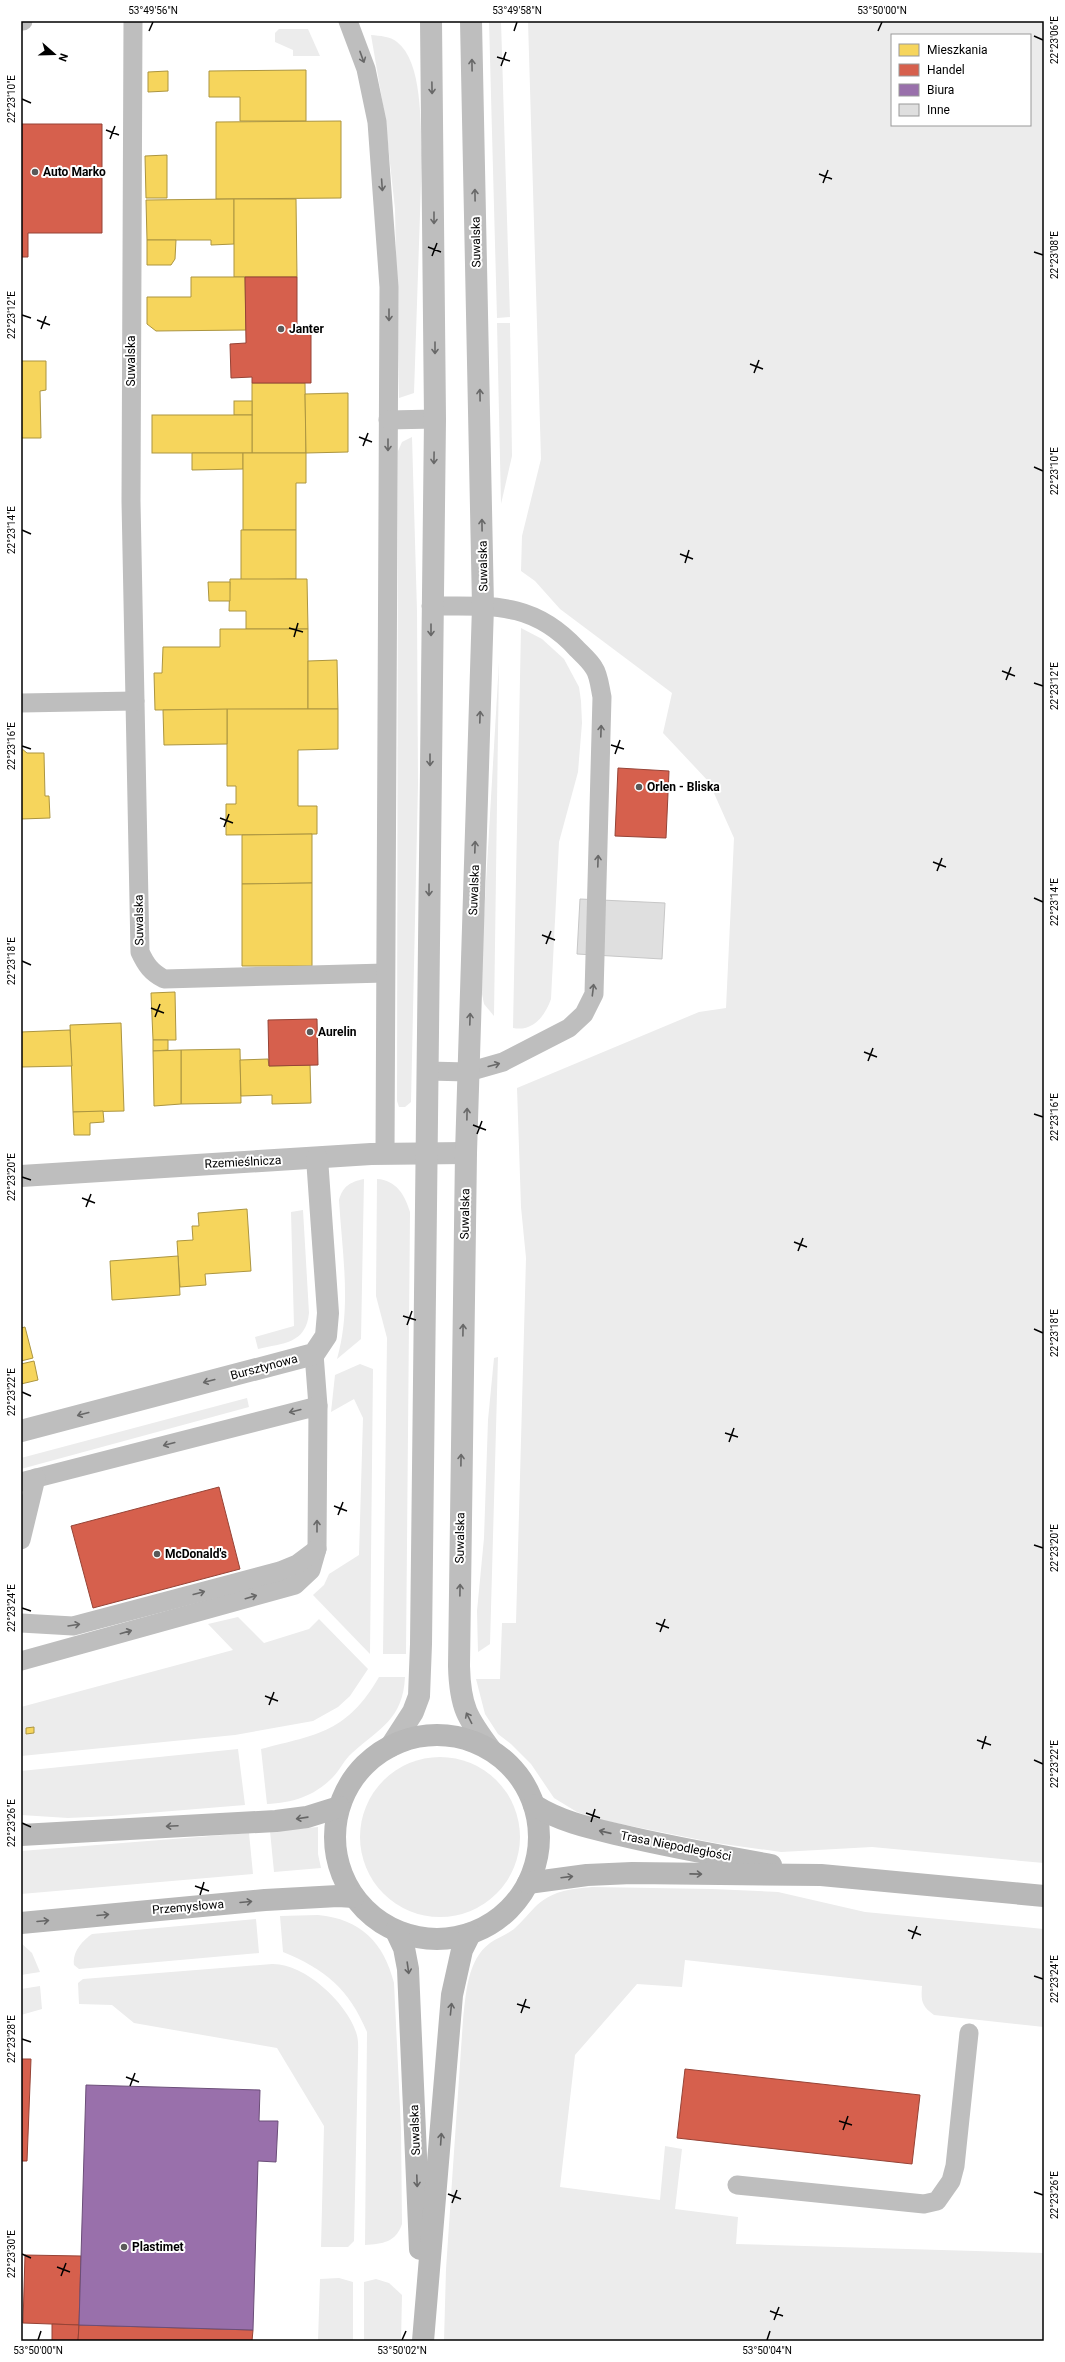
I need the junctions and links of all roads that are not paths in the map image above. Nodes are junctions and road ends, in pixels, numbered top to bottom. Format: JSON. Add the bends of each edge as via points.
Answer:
{"nodes":[{"id":1,"x":133,"y":21,"type":"edge"},
{"id":2,"x":348,"y":21,"type":"edge"},
{"id":3,"x":431,"y":21,"type":"edge"},
{"id":4,"x":471,"y":21,"type":"edge"},
{"id":5,"x":435,"y":419,"type":"junction"},
{"id":6,"x":388,"y":420,"type":"junction"},
{"id":7,"x":431,"y":606,"type":"junction"},
{"id":8,"x":483,"y":606,"type":"junction"},
{"id":9,"x":135,"y":701,"type":"junction"},
{"id":10,"x":21,"y":703,"type":"edge"},
{"id":11,"x":385,"y":973,"type":"junction"},
{"id":12,"x":428,"y":1071,"type":"junction"},
{"id":13,"x":468,"y":1072,"type":"junction"},
{"id":14,"x":466,"y":1153,"type":"junction"},
{"id":15,"x":385,"y":1154,"type":"junction"},
{"id":16,"x":428,"y":1154,"type":"junction"},
{"id":17,"x":317,"y":1158,"type":"junction"},
{"id":18,"x":21,"y":1176,"type":"edge"},
{"id":19,"x":314,"y":1354,"type":"junction"},
{"id":20,"x":318,"y":1406,"type":"junction"},
{"id":21,"x":21,"y":1431,"type":"edge"},
{"id":22,"x":29,"y":1480,"type":"edge"},
{"id":23,"x":21,"y":1540,"type":"edge"},
{"id":24,"x":317,"y":1549,"type":"junction"},
{"id":25,"x":21,"y":1608,"type":"edge"},
{"id":26,"x":21,"y":1623,"type":"edge"},
{"id":27,"x":52,"y":1626,"type":"junction"},
{"id":28,"x":21,"y":1662,"type":"edge"},
{"id":29,"x":391,"y":1746,"type":"junction"},
{"id":30,"x":491,"y":1750,"type":"junction"},
{"id":31,"x":534,"y":1805,"type":"junction"},
{"id":32,"x":339,"y":1807,"type":"junction"},
{"id":33,"x":21,"y":1835,"type":"edge"},
{"id":34,"x":821,"y":1875,"type":"junction"},
{"id":35,"x":528,"y":1883,"type":"junction"},
{"id":36,"x":1044,"y":1896,"type":"edge"},
{"id":37,"x":354,"y":1897,"type":"junction"},
{"id":38,"x":21,"y":1923,"type":"edge"},
{"id":39,"x":396,"y":1931,"type":"junction"},
{"id":40,"x":470,"y":1934,"type":"junction"},
{"id":41,"x":969,"y":2033,"type":"dead end"},
{"id":42,"x":737,"y":2185,"type":"dead end"},
{"id":43,"x":423,"y":2336,"type":"edge"}],
"edges":[{"from":1,"to":9,"type":"lane","name":"Suwalska","via":[[130,501]]},
{"from":2,"to":6,"type":"lane","one_way":true,"via":[[366,69],[377,122],[389,287]]},
{"from":3,"to":5,"type":"street","one_way":true},
{"from":8,"to":4,"type":"street","name":"Suwalska","one_way":true},
{"from":5,"to":6,"type":"lane"},
{"from":5,"to":7,"type":"street","one_way":true},
{"from":6,"to":11,"type":"lane","one_way":true},
{"from":7,"to":8,"type":"lane"},
{"from":7,"to":12,"type":"street","one_way":true},
{"from":13,"to":8,"type":"street","name":"Suwalska","one_way":true},
{"from":13,"to":8,"type":"lane","one_way":true,"via":[[504,1062],[569,1028],[584,1014],[594,994],[602,697],[594,668],[563,634],[529,613]]},
{"from":9,"to":10,"type":"lane"},
{"from":9,"to":11,"type":"lane","name":"Suwalska","via":[[140,952],[153,974],[164,979],[177,980]]},
{"from":11,"to":15,"type":"lane"},
{"from":12,"to":13,"type":"lane"},
{"from":12,"to":16,"type":"street"},
{"from":14,"to":13,"type":"street","name":"Suwalska","one_way":true},
{"from":14,"to":16,"type":"street","name":"Rzemieślnicza"},
{"from":30,"to":14,"type":"street","name":"Suwalska","one_way":true,"via":[[472,1725],[464,1708],[460,1686]]},
{"from":15,"to":16,"type":"street","name":"Rzemieślnicza"},
{"from":15,"to":17,"type":"street","name":"Rzemieślnicza"},
{"from":16,"to":29,"type":"street","via":[[419,1696],[413,1712]]},
{"from":17,"to":18,"type":"street","name":"Rzemieślnicza"},
{"from":17,"to":19,"type":"street","name":"Bursztynowa","via":[[328,1313],[326,1336]]},
{"from":19,"to":20,"type":"lane"},
{"from":19,"to":21,"type":"street","name":"Bursztynowa","one_way":true},
{"from":20,"to":22,"type":"lane","one_way":true},
{"from":24,"to":20,"type":"lane","one_way":true},
{"from":22,"to":23,"type":"lane"},
{"from":27,"to":24,"type":"lane","one_way":true,"via":[[72,1626],[269,1574],[297,1564]]},
{"from":28,"to":24,"type":"lane","one_way":true,"via":[[295,1585],[310,1570]]},
{"from":25,"to":27,"type":"lane","via":[[27,1616]]},
{"from":26,"to":27,"type":"lane"},
{"from":29,"to":30,"type":"main road","via":[[413,1738],[442,1735],[476,1742]]},
{"from":29,"to":32,"type":"main road","via":[[368,1761],[351,1782]]},
{"from":30,"to":31,"type":"main road","via":[[509,1765],[524,1784]]},
{"from":34,"to":31,"type":"main road","name":"Trasa Niepodległości","one_way":true,"via":[[653,1843],[585,1827],[553,1816]]},
{"from":31,"to":35,"type":"main road","via":[[539,1844],[536,1864]]},
{"from":32,"to":33,"type":"main road","one_way":true,"via":[[307,1817],[276,1821]]},
{"from":32,"to":37,"type":"main road","via":[[335,1830],[336,1854],[343,1877]]},
{"from":35,"to":34,"type":"main road","name":"Trasa Niepodległości","one_way":true,"via":[[587,1875],[632,1873]]},
{"from":34,"to":36,"type":"main road","name":"Trasa Niepodległości"},
{"from":35,"to":40,"type":"main road","via":[[518,1900],[504,1914],[488,1926]]},
{"from":38,"to":37,"type":"main road","name":"Przemysłowa","one_way":true,"via":[[265,1900]]},
{"from":37,"to":39,"type":"main road","via":[[373,1917]]},
{"from":39,"to":40,"type":"main road","via":[[426,1938],[445,1939]]},
{"from":39,"to":43,"type":"main road","name":"Suwalska","one_way":true,"via":[[404,1948],[408,1969]]},
{"from":43,"to":40,"type":"main road","name":"Suwalska","one_way":true,"via":[[452,1995],[462,1950]]},
{"from":41,"to":42,"type":"lane","via":[[955,2166],[951,2181],[937,2201],[924,2204]]}]}
